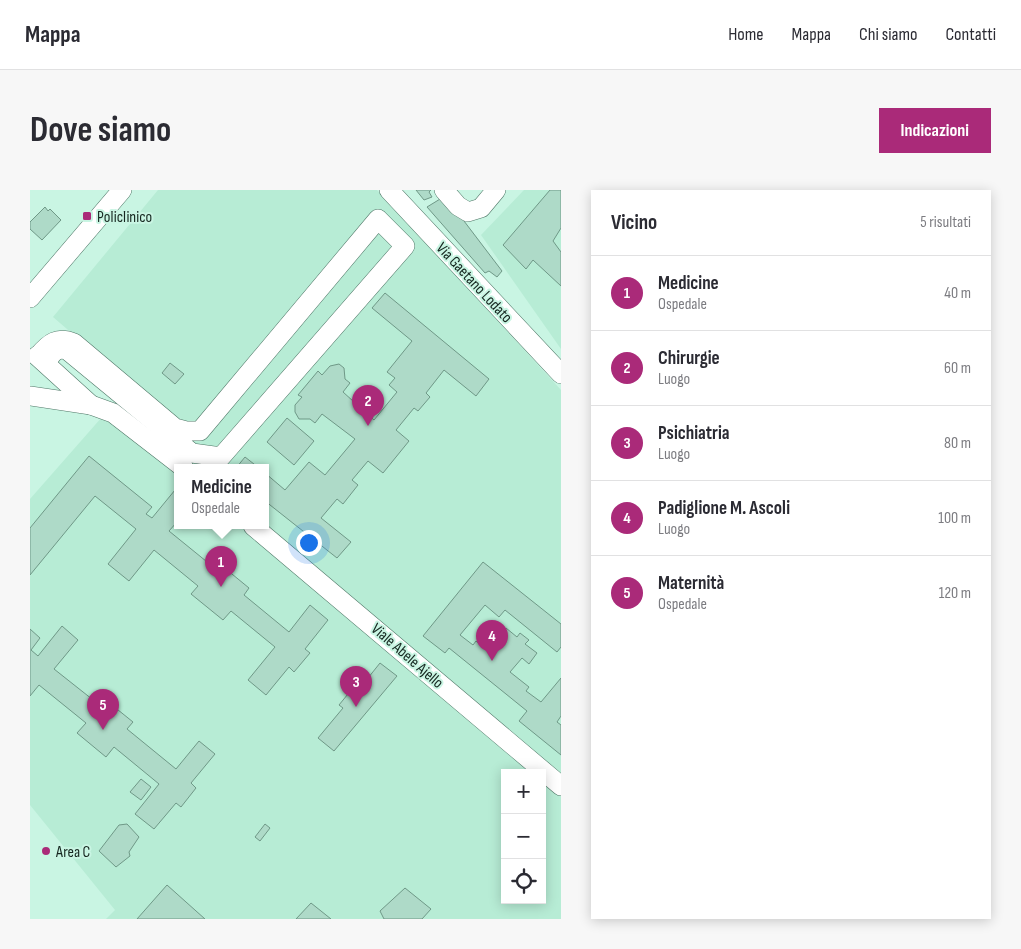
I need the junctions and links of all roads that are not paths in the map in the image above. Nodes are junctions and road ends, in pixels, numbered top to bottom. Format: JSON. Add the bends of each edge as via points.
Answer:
{"nodes":[{"id":1,"x":122,"y":190,"type":"edge"},
{"id":2,"x":389,"y":190,"type":"edge"},
{"id":3,"x":444,"y":190,"type":"edge"},
{"id":4,"x":496,"y":190,"type":"edge"},
{"id":5,"x":30,"y":298,"type":"edge"},
{"id":6,"x":43,"y":360,"type":"edge"},
{"id":7,"x":561,"y":374,"type":"edge"},
{"id":8,"x":35,"y":397,"type":"edge"},
{"id":9,"x":98,"y":408,"type":"junction"},
{"id":10,"x":184,"y":438,"type":"junction"},
{"id":11,"x":174,"y":465,"type":"edge"},
{"id":12,"x":257,"y":529,"type":"edge"},
{"id":13,"x":561,"y":786,"type":"edge"}],
"edges":[{"from":1,"to":5,"type":"street"},
{"from":2,"to":7,"type":"street","name":"Via Gaetano Lodato"},
{"from":3,"to":4,"type":"street","via":[[468,212],[481,208]]},
{"from":6,"to":8,"type":"street"},
{"from":6,"to":9,"type":"street"},
{"from":6,"to":10,"type":"street","via":[[55,350],[67,350]]},
{"from":8,"to":9,"type":"street"},
{"from":9,"to":11,"type":"street","via":[[162,462]]},
{"from":10,"to":10,"type":"street","via":[[192,453],[220,457],[405,246],[378,219],[200,431]]},
{"from":12,"to":13,"type":"street","name":"Viale Abele Ajello"}]}
